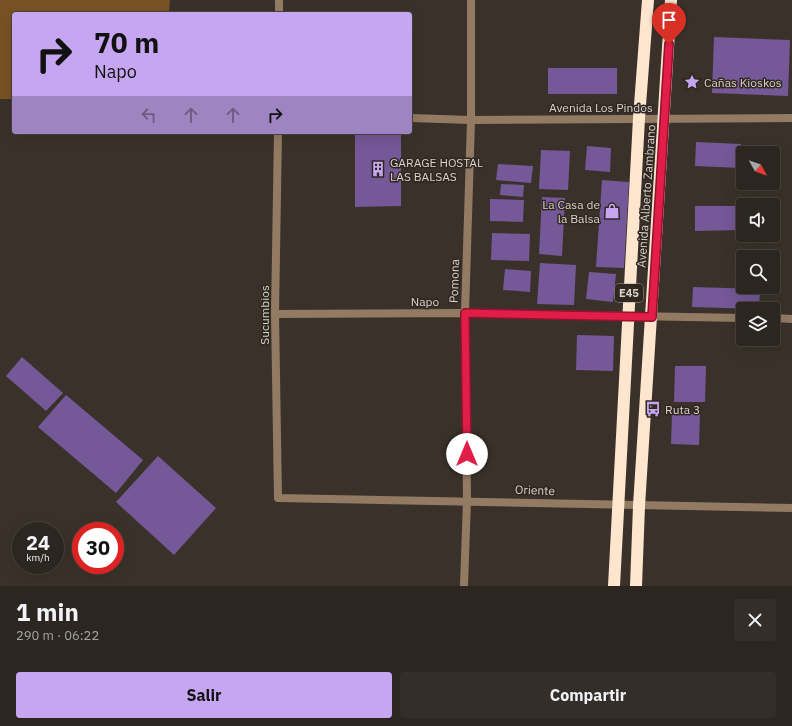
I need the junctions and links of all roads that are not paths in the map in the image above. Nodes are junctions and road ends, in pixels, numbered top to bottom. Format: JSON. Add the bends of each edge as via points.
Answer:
{"nodes":[{"id":1,"x":279,"y":0,"type":"edge"},
{"id":2,"x":471,"y":0,"type":"edge"},
{"id":3,"x":648,"y":0,"type":"edge"},
{"id":4,"x":671,"y":0,"type":"edge"},
{"id":5,"x":279,"y":12,"type":"edge"},
{"id":6,"x":412,"y":118,"type":"edge"},
{"id":7,"x":639,"y":118,"type":"junction"},
{"id":8,"x":665,"y":118,"type":"junction"},
{"id":9,"x":792,"y":118,"type":"edge"},
{"id":10,"x":471,"y":120,"type":"junction"},
{"id":11,"x":278,"y":134,"type":"edge"},
{"id":12,"x":465,"y":313,"type":"junction"},
{"id":13,"x":275,"y":314,"type":"junction"},
{"id":14,"x":628,"y":317,"type":"junction"},
{"id":15,"x":652,"y":317,"type":"junction"},
{"id":16,"x":736,"y":318,"type":"edge"},
{"id":17,"x":780,"y":318,"type":"edge"},
{"id":18,"x":792,"y":319,"type":"edge"},
{"id":19,"x":278,"y":498,"type":"joint"},
{"id":20,"x":467,"y":500,"type":"junction"},
{"id":21,"x":617,"y":504,"type":"junction"},
{"id":22,"x":639,"y":506,"type":"junction"},
{"id":23,"x":792,"y":508,"type":"edge"},
{"id":24,"x":464,"y":586,"type":"edge"},
{"id":25,"x":614,"y":586,"type":"edge"},
{"id":26,"x":636,"y":586,"type":"edge"}],
"edges":[{"from":1,"to":5,"type":"street"},
{"from":2,"to":10,"type":"street","name":"Pomona"},
{"from":3,"to":7,"type":"highway","name":"Avenida Alberto Zambrano","number":"E45"},
{"from":4,"to":8,"type":"highway","name":"Avenida Alberto Zambrano","number":"E45"},
{"from":6,"to":10,"type":"street","name":"Avenida Los Pindos"},
{"from":7,"to":8,"type":"street","name":"Avenida Los Pindos"},
{"from":7,"to":10,"type":"street","name":"Avenida Los Pindos"},
{"from":7,"to":14,"type":"highway","name":"Avenida Alberto Zambrano","number":"E45"},
{"from":8,"to":9,"type":"street","name":"Avenida Los Pindos"},
{"from":8,"to":15,"type":"highway","name":"Avenida Alberto Zambrano","number":"E45"},
{"from":10,"to":12,"type":"street","name":"Pomona"},
{"from":11,"to":13,"type":"street","name":"Sucumbios"},
{"from":12,"to":13,"type":"street","name":"Napo"},
{"from":12,"to":14,"type":"street","name":"Napo"},
{"from":12,"to":20,"type":"street","name":"Pomona"},
{"from":13,"to":19,"type":"street","name":"Sucumbios"},
{"from":14,"to":15,"type":"street","name":"Napo"},
{"from":14,"to":21,"type":"highway","name":"Avenida Alberto Zambrano","number":"E45"},
{"from":15,"to":16,"type":"street","name":"Napo"},
{"from":15,"to":22,"type":"highway","name":"Avenida Alberto Zambrano","number":"E45"},
{"from":17,"to":18,"type":"street"},
{"from":19,"to":20,"type":"street","name":"Oriente"},
{"from":20,"to":21,"type":"street","name":"Oriente"},
{"from":20,"to":24,"type":"street","name":"Pomona"},
{"from":21,"to":22,"type":"street","name":"Oriente"},
{"from":21,"to":25,"type":"highway","name":"Avenida Alberto Zambrano","number":"E45"},
{"from":22,"to":23,"type":"street","name":"Oriente"},
{"from":22,"to":26,"type":"highway","name":"Avenida Alberto Zambrano","number":"E45"}]}
